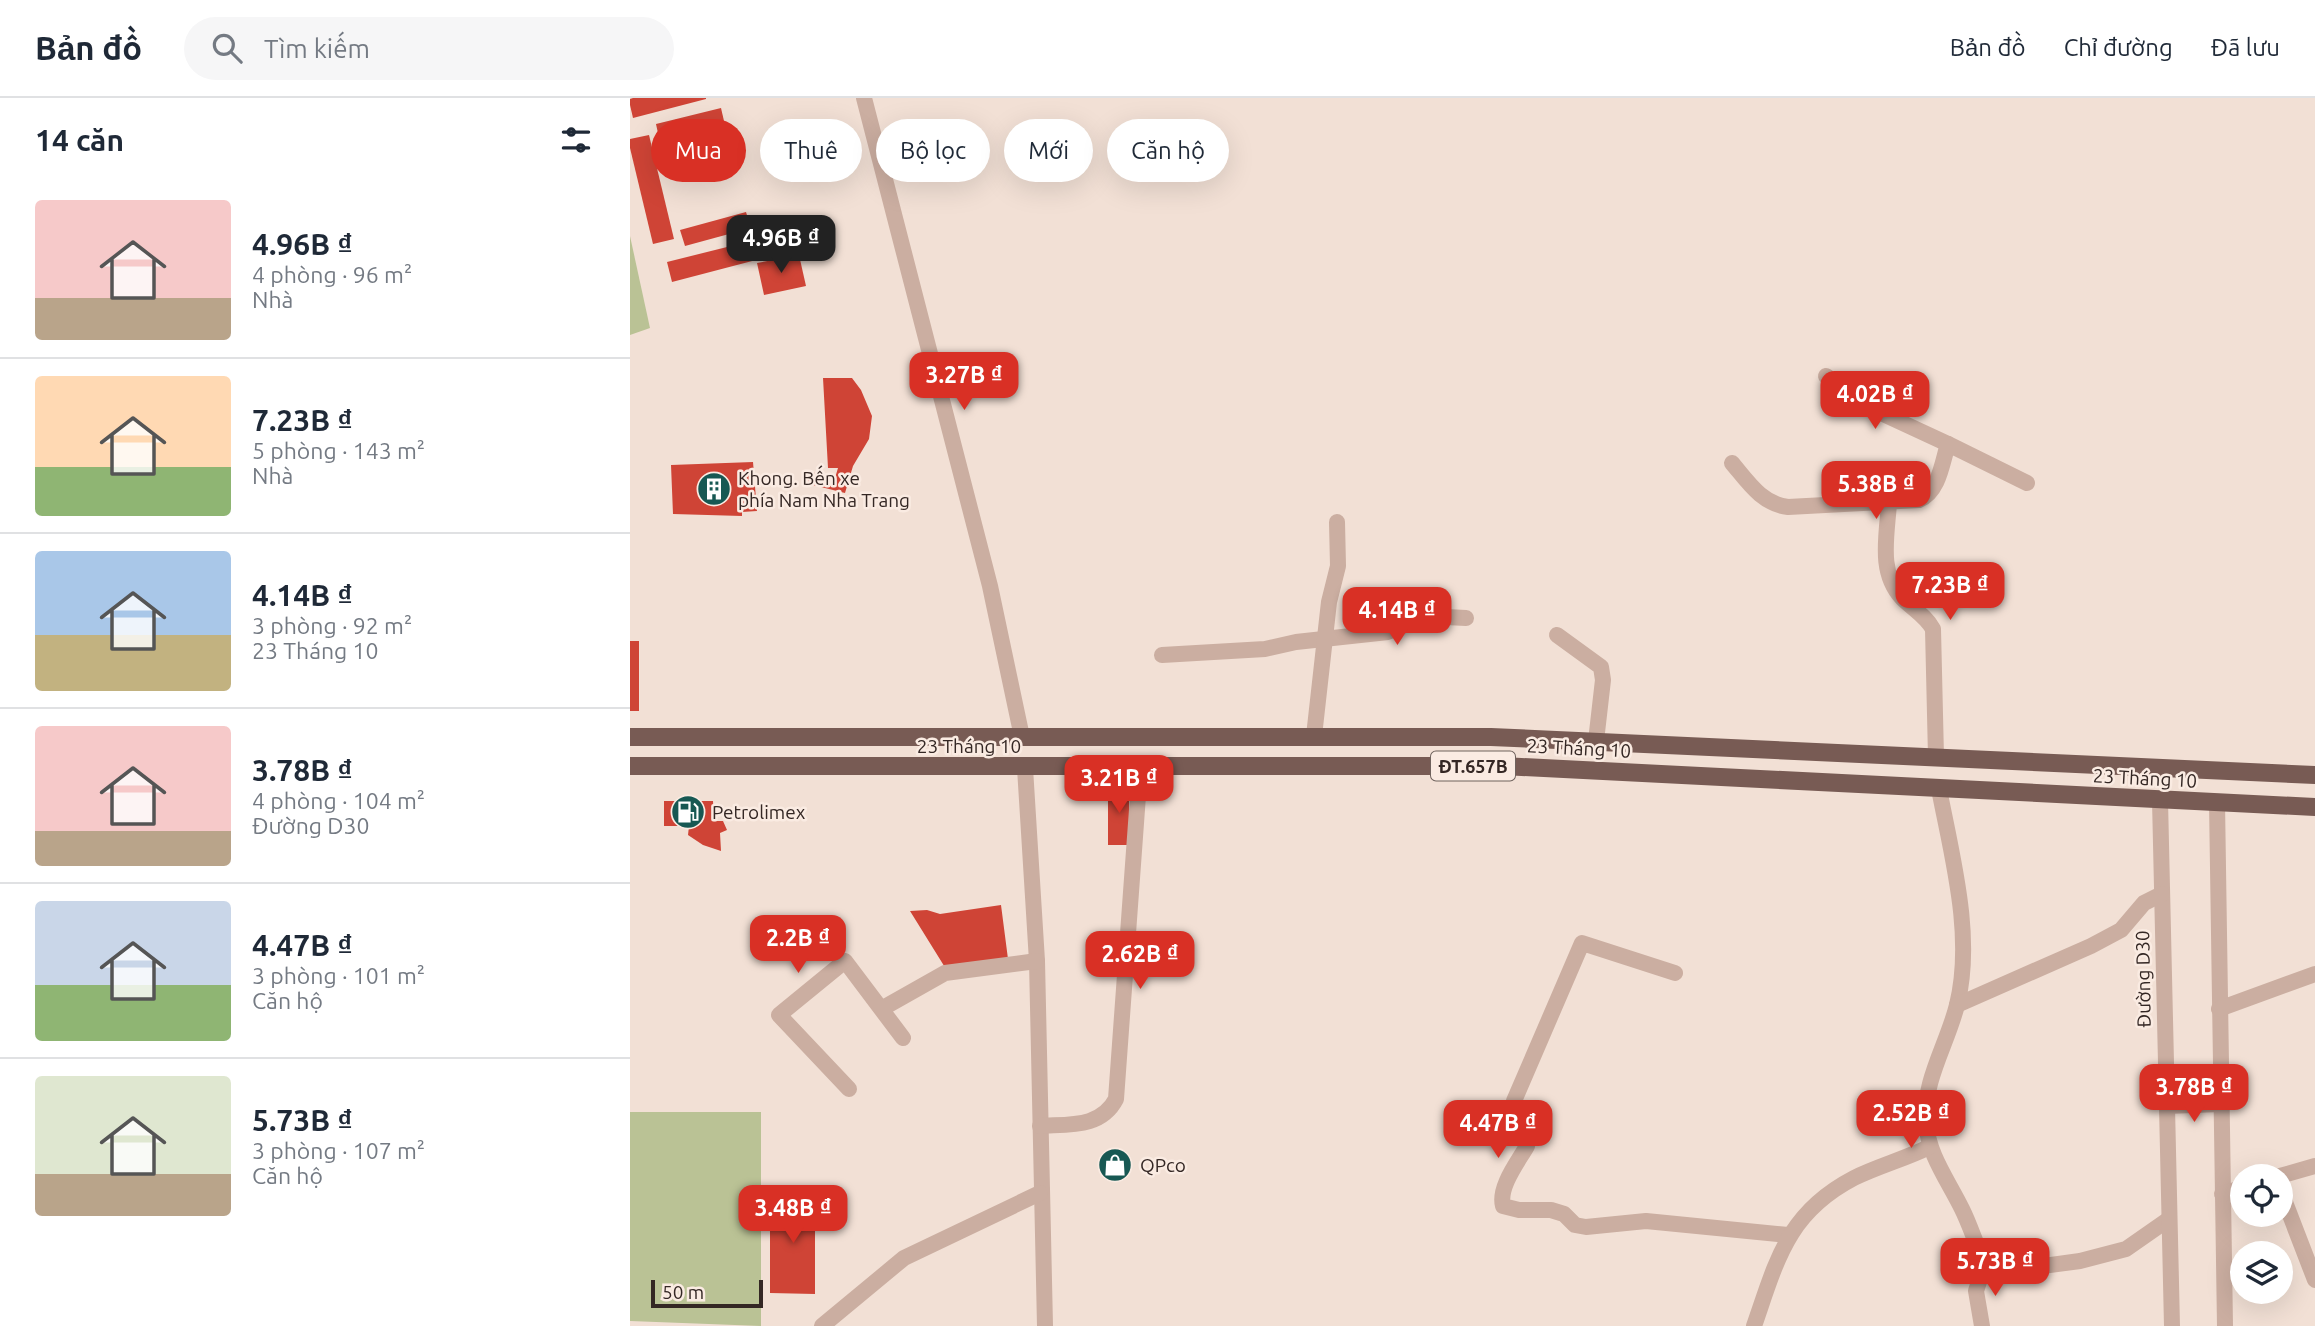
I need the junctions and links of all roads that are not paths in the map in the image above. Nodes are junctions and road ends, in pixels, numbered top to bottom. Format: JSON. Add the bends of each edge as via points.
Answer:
{"nodes":[{"id":1,"x":864,"y":98,"type":"edge"},
{"id":2,"x":1826,"y":376,"type":"dead end"},
{"id":3,"x":1948,"y":444,"type":"junction"},
{"id":4,"x":1732,"y":463,"type":"dead end"},
{"id":5,"x":2026,"y":483,"type":"dead end"},
{"id":6,"x":1889,"y":503,"type":"junction"},
{"id":7,"x":1337,"y":522,"type":"dead end"},
{"id":8,"x":1466,"y":618,"type":"dead end"},
{"id":9,"x":1557,"y":635,"type":"dead end"},
{"id":10,"x":1324,"y":638,"type":"junction"},
{"id":11,"x":1162,"y":656,"type":"dead end"},
{"id":12,"x":1314,"y":736,"type":"junction"},
{"id":13,"x":630,"y":737,"type":"edge"},
{"id":14,"x":723,"y":737,"type":"junction"},
{"id":15,"x":1022,"y":737,"type":"junction"},
{"id":16,"x":1596,"y":741,"type":"junction"},
{"id":17,"x":1936,"y":758,"type":"junction"},
{"id":18,"x":630,"y":766,"type":"edge"},
{"id":19,"x":723,"y":766,"type":"junction"},
{"id":20,"x":1026,"y":768,"type":"junction"},
{"id":21,"x":1140,"y":768,"type":"junction"},
{"id":22,"x":2160,"y":768,"type":"junction"},
{"id":23,"x":2217,"y":771,"type":"junction"},
{"id":24,"x":2315,"y":775,"type":"edge"},
{"id":25,"x":1939,"y":789,"type":"junction"},
{"id":26,"x":2160,"y":800,"type":"junction"},
{"id":27,"x":2217,"y":802,"type":"junction"},
{"id":28,"x":2315,"y":807,"type":"edge"},
{"id":29,"x":2162,"y":894,"type":"junction"},
{"id":30,"x":1037,"y":961,"type":"junction"},
{"id":31,"x":1675,"y":973,"type":"dead end"},
{"id":32,"x":2315,"y":974,"type":"edge"},
{"id":33,"x":1957,"y":1005,"type":"junction"},
{"id":34,"x":883,"y":1008,"type":"junction"},
{"id":35,"x":2219,"y":1009,"type":"junction"},
{"id":36,"x":903,"y":1038,"type":"dead end"},
{"id":37,"x":849,"y":1089,"type":"dead end"},
{"id":38,"x":2220,"y":1104,"type":"junction"},
{"id":39,"x":2167,"y":1106,"type":"junction"},
{"id":40,"x":1040,"y":1126,"type":"junction"},
{"id":41,"x":1929,"y":1147,"type":"junction"},
{"id":42,"x":2315,"y":1166,"type":"edge"},
{"id":43,"x":2293,"y":1172,"type":"edge"},
{"id":44,"x":1040,"y":1192,"type":"junction"},
{"id":45,"x":2230,"y":1192,"type":"edge"},
{"id":46,"x":2222,"y":1194,"type":"junction"},
{"id":47,"x":2169,"y":1219,"type":"junction"},
{"id":48,"x":2293,"y":1223,"type":"edge"},
{"id":49,"x":1788,"y":1235,"type":"junction"},
{"id":50,"x":1985,"y":1263,"type":"junction"},
{"id":51,"x":2315,"y":1280,"type":"edge"},
{"id":52,"x":822,"y":1326,"type":"edge"},
{"id":53,"x":1045,"y":1326,"type":"edge"},
{"id":54,"x":1754,"y":1326,"type":"edge"},
{"id":55,"x":1982,"y":1326,"type":"edge"},
{"id":56,"x":2172,"y":1326,"type":"edge"},
{"id":57,"x":2225,"y":1326,"type":"edge"}],
"edges":[{"from":1,"to":15,"type":"street","via":[[990,586]]},
{"from":2,"to":3,"type":"street","via":[[1866,406]]},
{"from":3,"to":5,"type":"street"},
{"from":3,"to":6,"type":"street","via":[[1927,497]]},
{"from":4,"to":6,"type":"street","via":[[1773,505]]},
{"from":6,"to":17,"type":"street","via":[[1886,573],[1894,589],[1933,629]]},
{"from":7,"to":10,"type":"street","via":[[1338,566]]},
{"from":8,"to":10,"type":"street","via":[[1426,616],[1388,632]]},
{"from":9,"to":16,"type":"street","via":[[1601,667]]},
{"from":10,"to":11,"type":"street","via":[[1265,649]]},
{"from":10,"to":12,"type":"street"},
{"from":12,"to":15,"type":"main road","name":"23 Tháng 10","number":"ĐT.657B"},
{"from":12,"to":16,"type":"main road","name":"23 Tháng 10","number":"ĐT.657B"},
{"from":13,"to":14,"type":"main road","name":"23 Tháng 10","number":"ĐT.657B"},
{"from":14,"to":15,"type":"main road","name":"23 Tháng 10","number":"ĐT.657B"},
{"from":14,"to":19,"type":"main road"},
{"from":15,"to":20,"type":"main road"},
{"from":16,"to":17,"type":"main road","name":"23 Tháng 10","number":"ĐT.657B"},
{"from":17,"to":22,"type":"main road","name":"23 Tháng 10","number":"ĐT.657B"},
{"from":17,"to":25,"type":"main road"},
{"from":18,"to":19,"type":"main road","name":"23 Tháng 10","number":"ĐT.657B"},
{"from":19,"to":20,"type":"main road","name":"23 Tháng 10","number":"ĐT.657B"},
{"from":20,"to":21,"type":"main road","name":"23 Tháng 10","number":"ĐT.657B"},
{"from":20,"to":30,"type":"street"},
{"from":21,"to":25,"type":"main road","name":"23 Tháng 10","number":"ĐT.657B","via":[[1537,766]]},
{"from":21,"to":40,"type":"street","via":[[1116,1099],[1097,1120]]},
{"from":22,"to":23,"type":"main road","name":"23 Tháng 10","number":"ĐT.657B"},
{"from":22,"to":26,"type":"main road"},
{"from":23,"to":24,"type":"main road","name":"23 Tháng 10","number":"ĐT.657B"},
{"from":23,"to":27,"type":"main road"},
{"from":25,"to":26,"type":"main road","name":"23 Tháng 10","number":"ĐT.657B"},
{"from":25,"to":33,"type":"street","via":[[1962,926]]},
{"from":26,"to":27,"type":"main road","name":"23 Tháng 10","number":"ĐT.657B"},
{"from":26,"to":29,"type":"street","name":"Đường D30"},
{"from":27,"to":28,"type":"main road","name":"23 Tháng 10","number":"ĐT.657B"},
{"from":27,"to":35,"type":"street"},
{"from":29,"to":33,"type":"street","via":[[2144,903],[2121,930]]},
{"from":29,"to":39,"type":"street","name":"Đường D30"},
{"from":30,"to":34,"type":"street","via":[[945,973]]},
{"from":30,"to":40,"type":"street"},
{"from":31,"to":49,"type":"street","via":[[1583,943],[1514,1101],[1515,1122],[1527,1146],[1507,1183],[1503,1206],[1550,1210],[1586,1227],[1646,1221]]},
{"from":32,"to":35,"type":"street"},
{"from":33,"to":41,"type":"street","via":[[1929,1087],[1925,1119]]},
{"from":34,"to":36,"type":"street"},
{"from":34,"to":37,"type":"street","via":[[845,961],[779,1015]]},
{"from":35,"to":38,"type":"street"},
{"from":38,"to":39,"type":"street"},
{"from":38,"to":46,"type":"street"},
{"from":39,"to":47,"type":"street","name":"Đường D30"},
{"from":40,"to":44,"type":"street"},
{"from":41,"to":49,"type":"street","via":[[1855,1177],[1825,1195]]},
{"from":41,"to":50,"type":"street"},
{"from":42,"to":43,"type":"street"},
{"from":44,"to":52,"type":"street","via":[[904,1258]]},
{"from":44,"to":53,"type":"street"},
{"from":45,"to":46,"type":"street"},
{"from":46,"to":57,"type":"street"},
{"from":47,"to":50,"type":"street","via":[[2126,1250],[2080,1261],[2013,1270]]},
{"from":47,"to":56,"type":"street","name":"Đường D30"},
{"from":48,"to":51,"type":"street"},
{"from":49,"to":54,"type":"street"},
{"from":50,"to":55,"type":"street","via":[[1976,1291]]}]}
